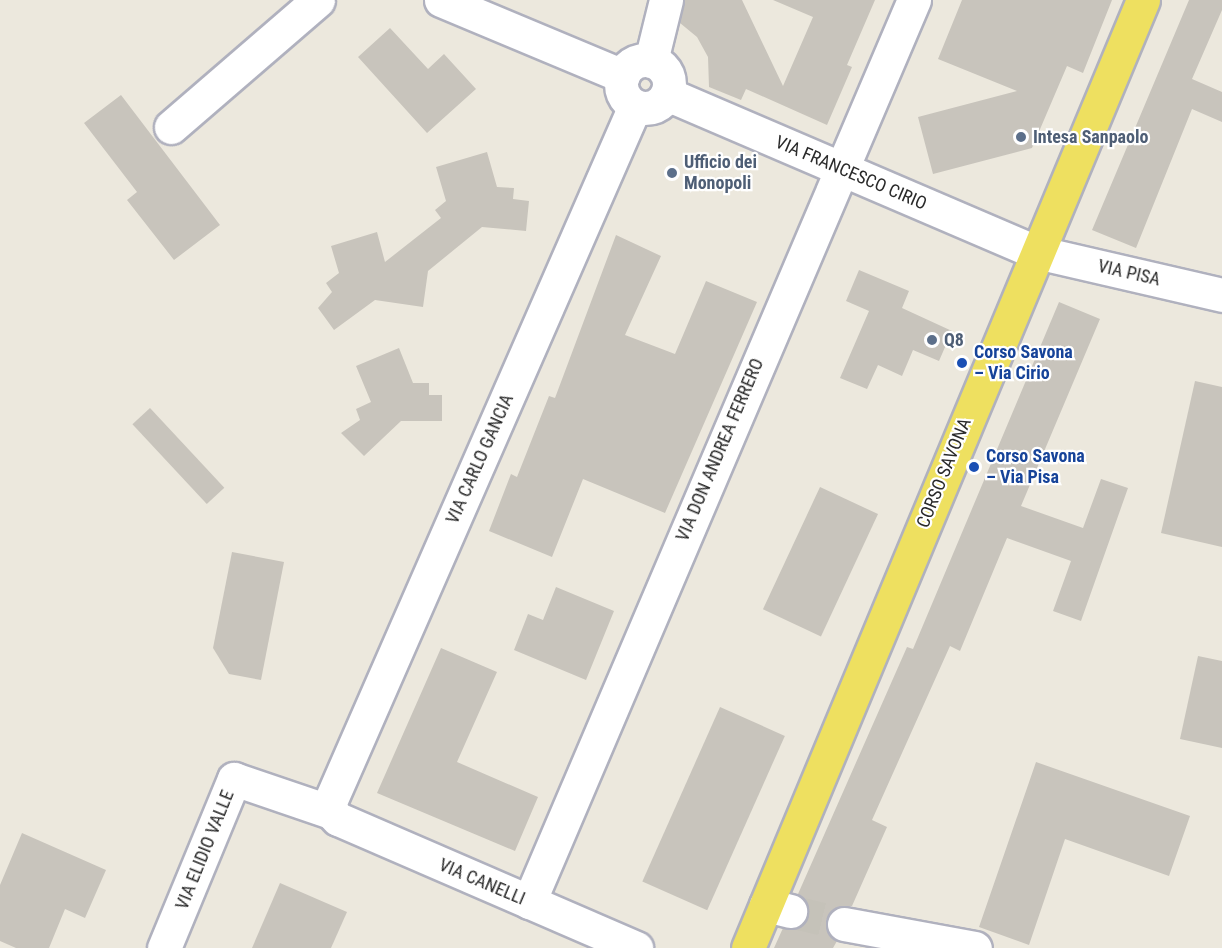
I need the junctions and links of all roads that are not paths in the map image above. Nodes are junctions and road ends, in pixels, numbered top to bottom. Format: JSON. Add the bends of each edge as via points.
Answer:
{"nodes":[{"id":1,"x":318,"y":0,"type":"edge"},
{"id":2,"x":441,"y":0,"type":"edge"},
{"id":3,"x":666,"y":0,"type":"edge"},
{"id":4,"x":914,"y":0,"type":"edge"},
{"id":5,"x":1143,"y":0,"type":"edge"},
{"id":6,"x":651,"y":61,"type":"junction"},
{"id":7,"x":623,"y":76,"type":"junction"},
{"id":8,"x":667,"y":94,"type":"junction"},
{"id":9,"x":635,"y":106,"type":"junction"},
{"id":10,"x":171,"y":127,"type":"dead end"},
{"id":11,"x":840,"y":169,"type":"junction"},
{"id":12,"x":1036,"y":252,"type":"junction"},
{"id":13,"x":1222,"y":295,"type":"edge"},
{"id":14,"x":331,"y":812,"type":"junction"},
{"id":15,"x":529,"y":902,"type":"junction"},
{"id":16,"x":844,"y":924,"type":"tunnel mouth"},
{"id":17,"x":164,"y":948,"type":"edge"},
{"id":18,"x":636,"y":948,"type":"edge"},
{"id":19,"x":748,"y":948,"type":"edge"},
{"id":20,"x":975,"y":948,"type":"edge"}],
"edges":[{"from":1,"to":10,"type":"street"},
{"from":2,"to":7,"type":"street"},
{"from":3,"to":6,"type":"street"},
{"from":4,"to":11,"type":"street","name":"VIA DON ANDREA FERRERO"},
{"from":5,"to":12,"type":"main road","name":"CORSO SAVONA"},
{"from":6,"to":7,"type":"street","via":[[631,64]]},
{"from":6,"to":8,"type":"street","via":[[667,74]]},
{"from":7,"to":9,"type":"street","via":[[625,96]]},
{"from":8,"to":9,"type":"street","via":[[650,108]]},
{"from":8,"to":11,"type":"street","name":"VIA FRANCESCO CIRIO"},
{"from":9,"to":14,"type":"street","name":"VIA CARLO GANCIA","via":[[330,802]]},
{"from":11,"to":12,"type":"street","name":"VIA FRANCESCO CIRIO"},
{"from":11,"to":15,"type":"street","name":"VIA DON ANDREA FERRERO"},
{"from":12,"to":13,"type":"street","name":"VIA PISA"},
{"from":12,"to":19,"type":"main road","name":"CORSO SAVONA","via":[[778,908]]},
{"from":14,"to":15,"type":"street","name":"VIA CANELLI","via":[[338,819]]},
{"from":14,"to":17,"type":"street","name":"VIA ELIDIO VALLE","via":[[234,779]]},
{"from":15,"to":18,"type":"street","name":"VIA CANELLI"},
{"from":16,"to":20,"type":"street"}]}
